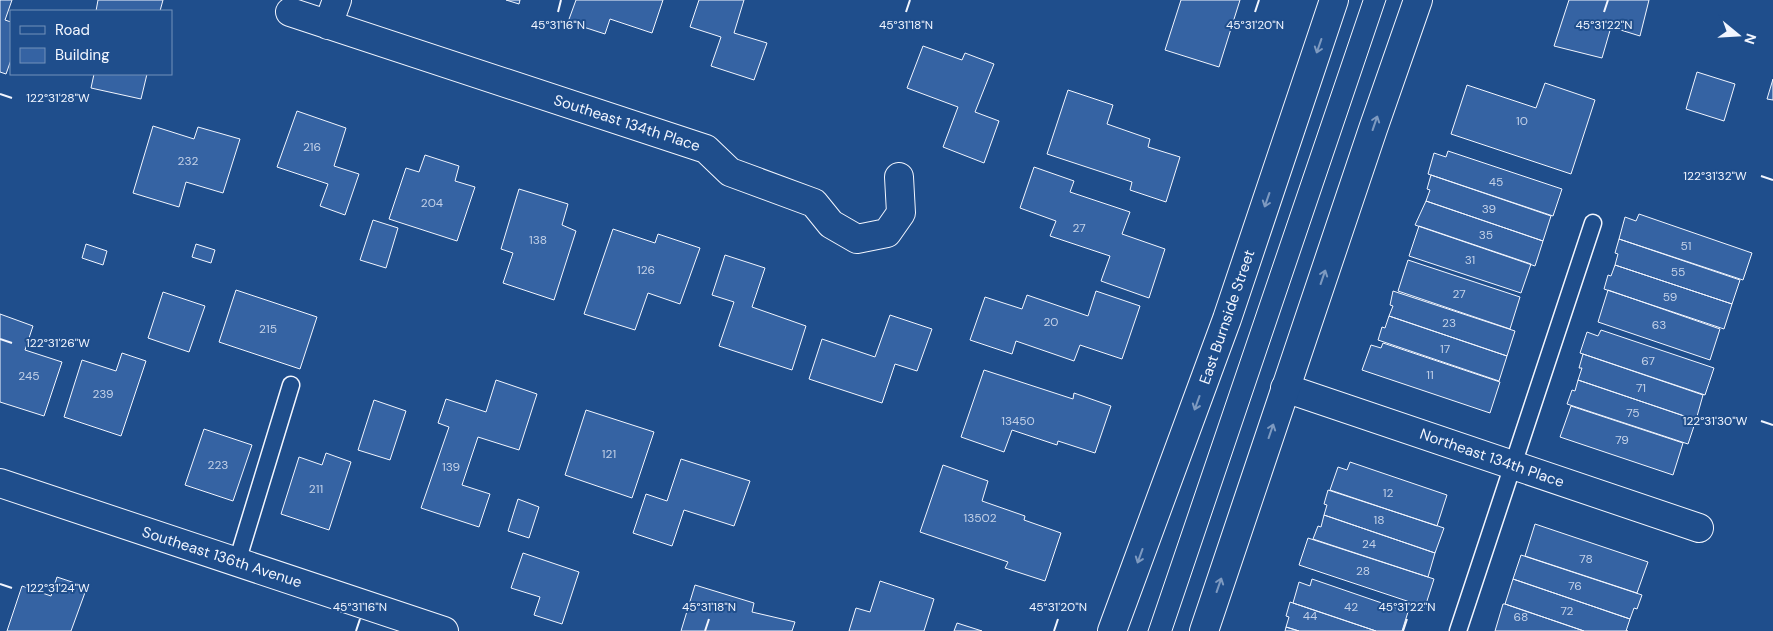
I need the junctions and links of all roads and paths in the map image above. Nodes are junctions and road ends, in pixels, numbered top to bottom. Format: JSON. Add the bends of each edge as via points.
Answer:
{"nodes":[{"id":1,"x":337,"y":0,"type":"edge"},
{"id":2,"x":1334,"y":0,"type":"edge"},
{"id":3,"x":1418,"y":0,"type":"edge"},
{"id":4,"x":290,"y":12,"type":"dead end"},
{"id":5,"x":328,"y":25,"type":"junction"},
{"id":6,"x":899,"y":177,"type":"dead end"},
{"id":7,"x":1592,"y":223,"type":"dead end"},
{"id":8,"x":291,"y":385,"type":"dead end"},
{"id":9,"x":1285,"y":388,"type":"junction"},
{"id":10,"x":1513,"y":465,"type":"junction"},
{"id":11,"x":0,"y":483,"type":"edge"},
{"id":12,"x":1699,"y":528,"type":"dead end"},
{"id":13,"x":238,"y":562,"type":"junction"},
{"id":14,"x":444,"y":631,"type":"edge"},
{"id":15,"x":1112,"y":631,"type":"edge"},
{"id":16,"x":1204,"y":631,"type":"edge"},
{"id":17,"x":1458,"y":631,"type":"edge"}],
"edges":[{"from":1,"to":5,"type":"street"},
{"from":2,"to":15,"type":"street","name":"East Burnside Street","one_way":true,"via":[[1227,319]]},
{"from":9,"to":3,"type":"street","one_way":true},
{"from":4,"to":5,"type":"street","name":"Southeast 134th Place"},
{"from":5,"to":6,"type":"street","name":"Southeast 134th Place","via":[[706,149],[730,172],[814,202],[831,224],[857,239],[887,233],[901,213]]},
{"from":7,"to":10,"type":"lane"},
{"from":8,"to":13,"type":"lane"},
{"from":9,"to":10,"type":"street","name":"Northeast 134th Place"},
{"from":16,"to":9,"type":"street","one_way":true},
{"from":10,"to":12,"type":"street","name":"Northeast 134th Place"},
{"from":10,"to":17,"type":"lane"},
{"from":11,"to":13,"type":"street","name":"Southeast 136th Avenue"},
{"from":13,"to":14,"type":"street","name":"Southeast 136th Avenue"}]}
